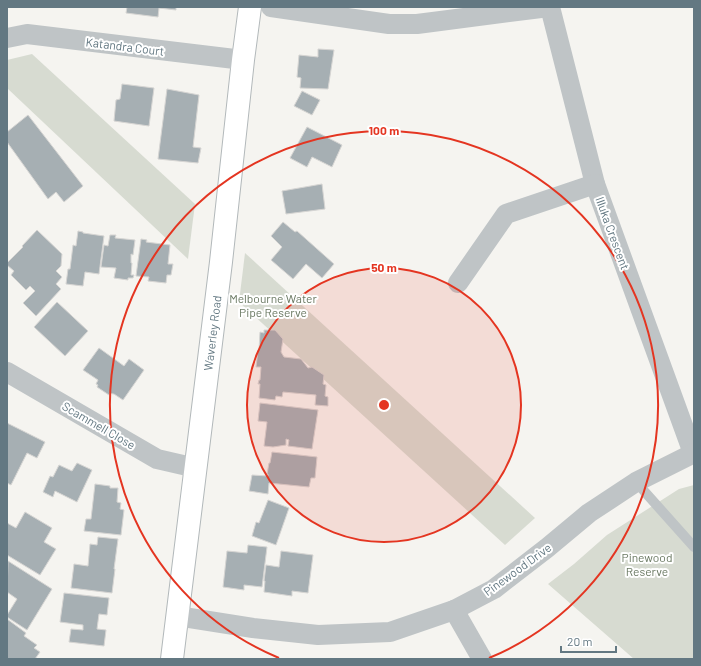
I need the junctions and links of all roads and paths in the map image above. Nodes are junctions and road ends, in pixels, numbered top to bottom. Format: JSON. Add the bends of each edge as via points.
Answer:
{"nodes":[{"id":1,"x":250,"y":7,"type":"edge"},
{"id":2,"x":271,"y":7,"type":"edge"},
{"id":3,"x":550,"y":7,"type":"edge"},
{"id":4,"x":7,"y":38,"type":"edge"},
{"id":5,"x":243,"y":60,"type":"junction"},
{"id":6,"x":595,"y":184,"type":"junction"},
{"id":7,"x":458,"y":283,"type":"dead end"},
{"id":8,"x":7,"y":372,"type":"edge"},
{"id":9,"x":694,"y":453,"type":"edge"},
{"id":10,"x":196,"y":468,"type":"junction"},
{"id":11,"x":636,"y":482,"type":"junction"},
{"id":12,"x":694,"y":547,"type":"edge"},
{"id":13,"x":454,"y":610,"type":"junction"},
{"id":14,"x":177,"y":616,"type":"junction"},
{"id":15,"x":172,"y":659,"type":"edge"},
{"id":16,"x":482,"y":659,"type":"edge"}],
"edges":[{"from":1,"to":5,"type":"main road","name":"Waverley Road"},
{"from":2,"to":3,"type":"street","via":[[389,24],[417,24]]},
{"from":3,"to":6,"type":"street","name":"Illuka Crescent"},
{"from":4,"to":5,"type":"street","name":"Katandra Court","via":[[27,34]]},
{"from":5,"to":10,"type":"main road","name":"Waverley Road"},
{"from":6,"to":7,"type":"street","via":[[506,214]]},
{"from":6,"to":9,"type":"street","name":"Illuka Crescent"},
{"from":8,"to":10,"type":"street","name":"Scammell Close","via":[[157,459]]},
{"from":9,"to":11,"type":"street","name":"Pinewood Drive"},
{"from":10,"to":14,"type":"main road","name":"Waverley Road"},
{"from":11,"to":12,"type":"lane"},
{"from":11,"to":13,"type":"street","name":"Pinewood Drive","via":[[589,513],[494,589]]},
{"from":13,"to":14,"type":"street","name":"Pinewood Drive","via":[[390,632],[318,635]]},
{"from":13,"to":16,"type":"street"},
{"from":14,"to":15,"type":"main road","name":"Waverley Road"}]}
